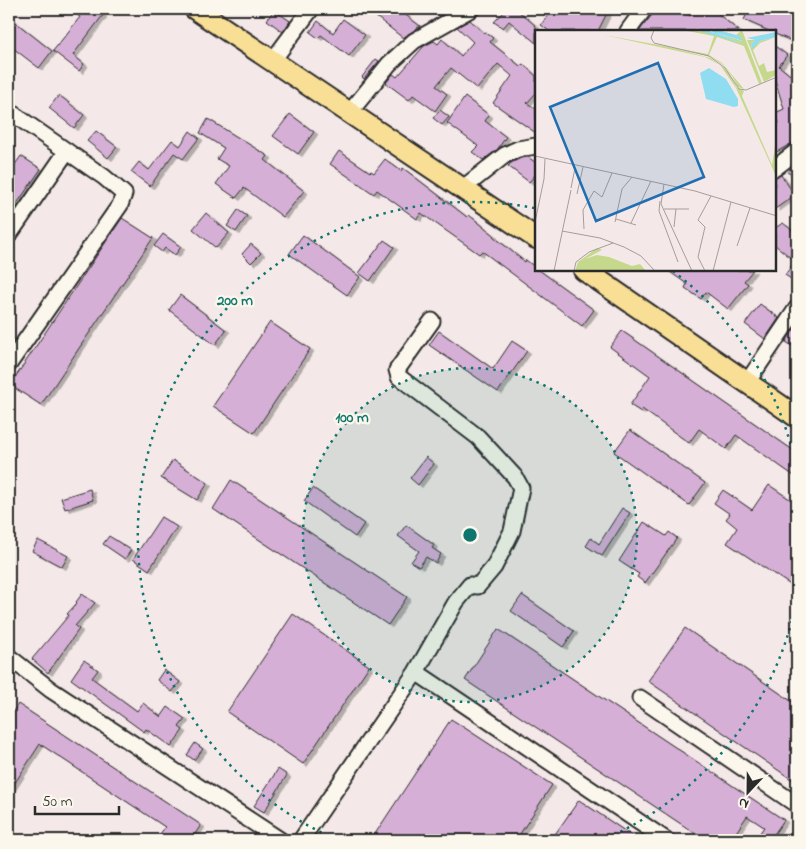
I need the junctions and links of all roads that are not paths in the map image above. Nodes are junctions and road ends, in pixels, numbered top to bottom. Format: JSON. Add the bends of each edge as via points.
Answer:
{"nodes":[{"id":1,"x":195,"y":9,"type":"edge"},
{"id":2,"x":311,"y":9,"type":"edge"},
{"id":3,"x":471,"y":9,"type":"edge"},
{"id":4,"x":644,"y":9,"type":"edge"},
{"id":5,"x":629,"y":30,"type":"edge"},
{"id":6,"x":273,"y":60,"type":"junction"},
{"id":7,"x":9,"y":112,"type":"edge"},
{"id":8,"x":350,"y":112,"type":"junction"},
{"id":9,"x":535,"y":146,"type":"edge"},
{"id":10,"x":67,"y":151,"type":"junction"},
{"id":11,"x":797,"y":151,"type":"edge"},
{"id":12,"x":776,"y":167,"type":"edge"},
{"id":13,"x":462,"y":189,"type":"junction"},
{"id":14,"x":9,"y":235,"type":"edge"},
{"id":15,"x":535,"y":237,"type":"edge"},
{"id":16,"x":585,"y":271,"type":"edge"},
{"id":17,"x":797,"y":308,"type":"edge"},
{"id":18,"x":432,"y":321,"type":"dead end"},
{"id":19,"x":9,"y":364,"type":"edge"},
{"id":20,"x":748,"y":381,"type":"junction"},
{"id":21,"x":797,"y":417,"type":"edge"},
{"id":22,"x":9,"y":658,"type":"edge"},
{"id":23,"x":416,"y":672,"type":"junction"},
{"id":24,"x":640,"y":698,"type":"dead end"},
{"id":25,"x":797,"y":805,"type":"edge"},
{"id":26,"x":280,"y":840,"type":"edge"},
{"id":27,"x":301,"y":840,"type":"edge"},
{"id":28,"x":666,"y":840,"type":"edge"}],
"edges":[{"from":1,"to":6,"type":"main road"},
{"from":2,"to":6,"type":"street"},
{"from":3,"to":8,"type":"street","via":[[414,41],[389,64]]},
{"from":4,"to":5,"type":"street"},
{"from":6,"to":8,"type":"main road"},
{"from":7,"to":10,"type":"street"},
{"from":8,"to":13,"type":"main road"},
{"from":9,"to":13,"type":"street","via":[[505,155]]},
{"from":10,"to":14,"type":"street"},
{"from":10,"to":19,"type":"street","via":[[124,194],[120,205]]},
{"from":11,"to":12,"type":"street"},
{"from":13,"to":15,"type":"main road"},
{"from":16,"to":20,"type":"main road"},
{"from":17,"to":20,"type":"street"},
{"from":18,"to":23,"type":"street","via":[[397,370],[399,377],[478,437],[515,477],[521,488],[512,531],[494,567],[478,586],[470,585],[456,602]]},
{"from":20,"to":21,"type":"main road"},
{"from":22,"to":26,"type":"street","via":[[51,690]]},
{"from":23,"to":27,"type":"street"},
{"from":23,"to":28,"type":"street"},
{"from":24,"to":25,"type":"street"}]}
